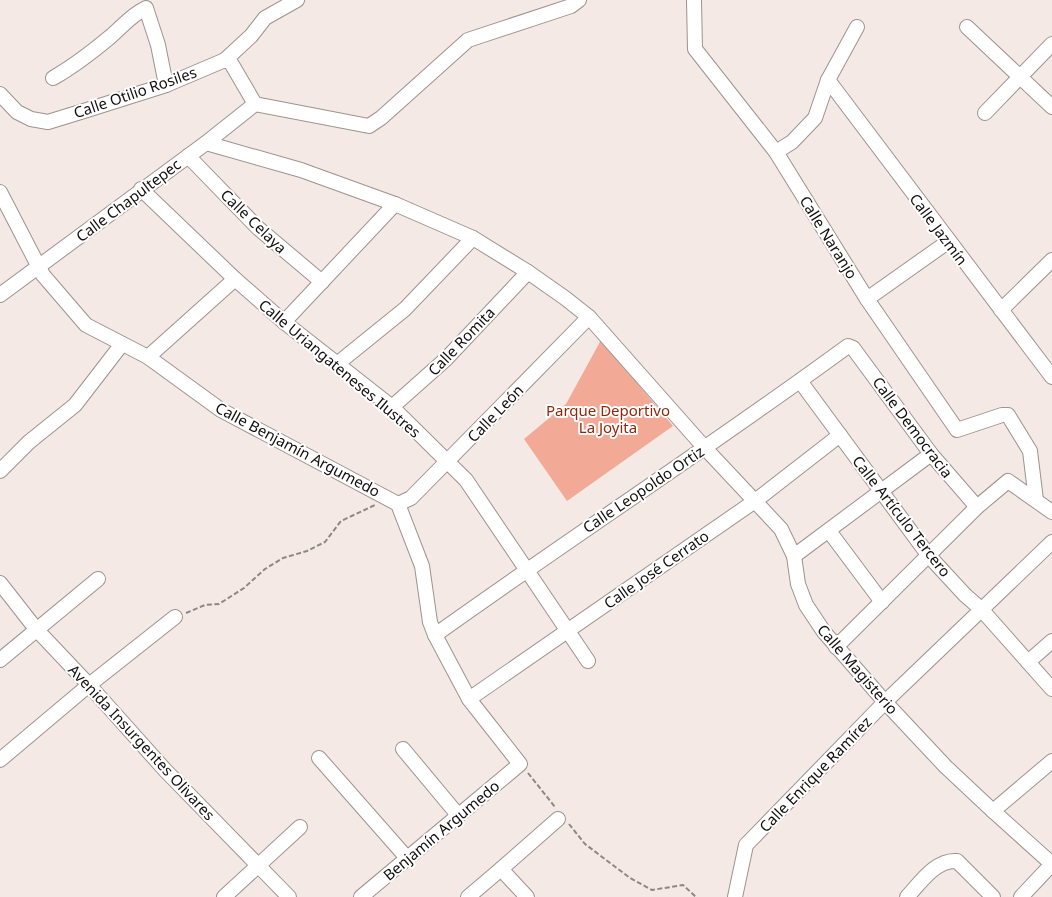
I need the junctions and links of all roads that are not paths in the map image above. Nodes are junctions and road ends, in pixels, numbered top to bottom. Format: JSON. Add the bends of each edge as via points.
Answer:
{"nodes":[{"id":1,"x":297,"y":0,"type":"edge"},
{"id":2,"x":579,"y":0,"type":"edge"},
{"id":3,"x":694,"y":0,"type":"edge"},
{"id":4,"x":967,"y":26,"type":"dead end"},
{"id":5,"x":857,"y":27,"type":"dead end"},
{"id":6,"x":1052,"y":44,"type":"edge"},
{"id":7,"x":225,"y":60,"type":"junction"},
{"id":8,"x":53,"y":78,"type":"dead end"},
{"id":9,"x":1019,"y":78,"type":"junction"},
{"id":10,"x":828,"y":80,"type":"junction"},
{"id":11,"x":166,"y":85,"type":"junction"},
{"id":12,"x":0,"y":94,"type":"edge"},
{"id":13,"x":255,"y":104,"type":"junction"},
{"id":14,"x":1052,"y":107,"type":"edge"},
{"id":15,"x":985,"y":112,"type":"dead end"},
{"id":16,"x":206,"y":143,"type":"junction"},
{"id":17,"x":776,"y":152,"type":"junction"},
{"id":18,"x":188,"y":156,"type":"junction"},
{"id":19,"x":141,"y":189,"type":"junction"},
{"id":20,"x":0,"y":192,"type":"edge"},
{"id":21,"x":395,"y":204,"type":"junction"},
{"id":22,"x":473,"y":238,"type":"junction"},
{"id":23,"x":949,"y":241,"type":"junction"},
{"id":24,"x":1052,"y":260,"type":"edge"},
{"id":25,"x":38,"y":267,"type":"junction"},
{"id":26,"x":528,"y":272,"type":"junction"},
{"id":27,"x":235,"y":279,"type":"junction"},
{"id":28,"x":322,"y":282,"type":"junction"},
{"id":29,"x":0,"y":295,"type":"edge"},
{"id":30,"x":867,"y":299,"type":"junction"},
{"id":31,"x":1001,"y":310,"type":"junction"},
{"id":32,"x":589,"y":317,"type":"junction"},
{"id":33,"x":284,"y":322,"type":"junction"},
{"id":34,"x":122,"y":344,"type":"junction"},
{"id":35,"x":851,"y":346,"type":"joint"},
{"id":36,"x":148,"y":357,"type":"junction"},
{"id":37,"x":337,"y":364,"type":"junction"},
{"id":38,"x":1052,"y":377,"type":"edge"},
{"id":39,"x":800,"y":381,"type":"junction"},
{"id":40,"x":392,"y":407,"type":"junction"},
{"id":41,"x":840,"y":435,"type":"junction"},
{"id":42,"x":704,"y":447,"type":"junction"},
{"id":43,"x":931,"y":454,"type":"junction"},
{"id":44,"x":448,"y":461,"type":"junction"},
{"id":45,"x":0,"y":470,"type":"edge"},
{"id":46,"x":881,"y":492,"type":"junction"},
{"id":47,"x":1036,"y":500,"type":"junction"},
{"id":48,"x":755,"y":501,"type":"junction"},
{"id":49,"x":398,"y":504,"type":"junction"},
{"id":50,"x":977,"y":507,"type":"junction"},
{"id":51,"x":1052,"y":512,"type":"edge"},
{"id":52,"x":829,"y":531,"type":"junction"},
{"id":53,"x":1052,"y":542,"type":"edge"},
{"id":54,"x":794,"y":556,"type":"junction"},
{"id":55,"x":929,"y":556,"type":"junction"},
{"id":56,"x":525,"y":570,"type":"junction"},
{"id":57,"x":98,"y":579,"type":"dead end"},
{"id":58,"x":0,"y":583,"type":"edge"},
{"id":59,"x":882,"y":602,"type":"junction"},
{"id":60,"x":981,"y":609,"type":"junction"},
{"id":61,"x":175,"y":617,"type":"road end"},
{"id":62,"x":36,"y":629,"type":"junction"},
{"id":63,"x":567,"y":632,"type":"junction"},
{"id":64,"x":436,"y":635,"type":"junction"},
{"id":65,"x":1052,"y":641,"type":"edge"},
{"id":66,"x":836,"y":647,"type":"junction"},
{"id":67,"x":0,"y":660,"type":"edge"},
{"id":68,"x":588,"y":661,"type":"dead end"},
{"id":69,"x":1028,"y":662,"type":"junction"},
{"id":70,"x":89,"y":685,"type":"junction"},
{"id":71,"x":1052,"y":689,"type":"edge"},
{"id":72,"x":469,"y":699,"type":"junction"},
{"id":73,"x":885,"y":702,"type":"junction"},
{"id":74,"x":403,"y":749,"type":"dead end"},
{"id":75,"x":319,"y":758,"type":"dead end"},
{"id":76,"x":0,"y":760,"type":"edge"},
{"id":77,"x":1052,"y":761,"type":"edge"},
{"id":78,"x":520,"y":764,"type":"joint"},
{"id":79,"x":993,"y":811,"type":"junction"},
{"id":80,"x":458,"y":815,"type":"junction"},
{"id":81,"x":561,"y":817,"type":"road end"},
{"id":82,"x":300,"y":827,"type":"dead end"},
{"id":83,"x":407,"y":858,"type":"junction"},
{"id":84,"x":1052,"y":864,"type":"edge"},
{"id":85,"x":258,"y":866,"type":"junction"},
{"id":86,"x":501,"y":869,"type":"junction"},
{"id":87,"x":224,"y":897,"type":"edge"},
{"id":88,"x":289,"y":897,"type":"edge"},
{"id":89,"x":361,"y":897,"type":"edge"},
{"id":90,"x":468,"y":897,"type":"edge"},
{"id":91,"x":527,"y":897,"type":"edge"},
{"id":92,"x":734,"y":897,"type":"edge"},
{"id":93,"x":907,"y":897,"type":"edge"},
{"id":94,"x":993,"y":897,"type":"edge"},
{"id":95,"x":1021,"y":897,"type":"edge"}],
"edges":[{"from":1,"to":7,"type":"street","name":"Calle Otilio Rosiles","via":[[265,18]]},
{"from":2,"to":13,"type":"street","via":[[571,6],[468,40],[369,126]]},
{"from":3,"to":17,"type":"street","name":"Calle Naranjo","via":[[695,50]]},
{"from":4,"to":9,"type":"street"},
{"from":5,"to":10,"type":"street"},
{"from":6,"to":9,"type":"street"},
{"from":7,"to":11,"type":"street","name":"Calle Otilio Rosiles"},
{"from":7,"to":13,"type":"street","via":[[231,62]]},
{"from":8,"to":11,"type":"street","via":[[80,62],[136,12],[146,8]]},
{"from":9,"to":14,"type":"street"},
{"from":9,"to":15,"type":"street"},
{"from":10,"to":17,"type":"street","via":[[815,118],[792,142]]},
{"from":10,"to":23,"type":"street","name":"Calle Jazmín"},
{"from":11,"to":12,"type":"street","name":"Calle Otilio Rosiles","via":[[48,122],[17,112]]},
{"from":13,"to":16,"type":"street","name":"Calle Chapultepec"},
{"from":16,"to":18,"type":"street","name":"Calle Chapultepec"},
{"from":16,"to":21,"type":"street","name":"Calle Magisterio","via":[[300,170]]},
{"from":17,"to":30,"type":"street","name":"Calle Naranjo"},
{"from":18,"to":19,"type":"street","name":"Calle Chapultepec"},
{"from":18,"to":28,"type":"street","name":"Calle Celaya","via":[[258,228]]},
{"from":19,"to":25,"type":"street","name":"Calle Chapultepec"},
{"from":19,"to":27,"type":"street","name":"Calle Uriangateneses Ilustres"},
{"from":20,"to":25,"type":"street","name":"Calle Benjamín Argumedo"},
{"from":21,"to":22,"type":"street","name":"Calle Magisterio"},
{"from":21,"to":28,"type":"street"},
{"from":22,"to":26,"type":"street","name":"Calle Magisterio"},
{"from":22,"to":37,"type":"street","via":[[405,309]]},
{"from":23,"to":30,"type":"street"},
{"from":23,"to":31,"type":"street","name":"Calle Jazmín"},
{"from":24,"to":31,"type":"street"},
{"from":25,"to":29,"type":"street","name":"Calle Chapultepec"},
{"from":25,"to":34,"type":"street","name":"Calle Benjamín Argumedo","via":[[86,324]]},
{"from":26,"to":32,"type":"street","name":"Calle Magisterio"},
{"from":26,"to":40,"type":"street","name":"Calle Romita","via":[[446,359]]},
{"from":27,"to":33,"type":"street","name":"Calle Uriangateneses Ilustres"},
{"from":27,"to":36,"type":"street"},
{"from":28,"to":33,"type":"street"},
{"from":30,"to":47,"type":"street","name":"Calle Naranjo","via":[[957,430],[1008,415],[1030,451]]},
{"from":31,"to":38,"type":"street","name":"Calle Jazmín"},
{"from":32,"to":42,"type":"street","name":"Calle Magisterio"},
{"from":32,"to":44,"type":"street","name":"Calle León"},
{"from":33,"to":37,"type":"street","name":"Calle Uriangateneses Ilustres"},
{"from":34,"to":36,"type":"street","name":"Calle Benjamín Argumedo"},
{"from":34,"to":45,"type":"street","via":[[75,405]]},
{"from":35,"to":39,"type":"street","name":"Calle Leopoldo Ortiz"},
{"from":35,"to":43,"type":"street","name":"Calle Democracia"},
{"from":36,"to":49,"type":"street","name":"Calle Benjamín Argumedo","via":[[221,410]]},
{"from":37,"to":40,"type":"street","name":"Calle Uriangateneses Ilustres"},
{"from":39,"to":41,"type":"street","name":"Calle Artículo Tercero"},
{"from":39,"to":42,"type":"street","name":"Calle Leopoldo Ortiz"},
{"from":40,"to":44,"type":"street","name":"Calle Uriangateneses Ilustres"},
{"from":41,"to":46,"type":"street","name":"Calle Artículo Tercero"},
{"from":41,"to":48,"type":"street","name":"Calle José Cerrato"},
{"from":42,"to":48,"type":"street","name":"Calle Magisterio"},
{"from":42,"to":56,"type":"street","name":"Calle Leopoldo Ortiz"},
{"from":43,"to":46,"type":"street"},
{"from":43,"to":50,"type":"street","name":"Calle Democracia"},
{"from":44,"to":49,"type":"street","name":"Calle León","via":[[411,498]]},
{"from":44,"to":56,"type":"street","name":"Calle Uriangateneses Ilustres","via":[[466,480]]},
{"from":46,"to":52,"type":"street"},
{"from":46,"to":55,"type":"street","name":"Calle Artículo Tercero"},
{"from":47,"to":50,"type":"street","via":[[1008,481]]},
{"from":47,"to":51,"type":"street"},
{"from":48,"to":54,"type":"street","name":"Calle Magisterio","via":[[781,529]]},
{"from":48,"to":63,"type":"street","name":"Calle José Cerrato"},
{"from":49,"to":64,"type":"street","name":"Calle Benjamín Argumedo","via":[[422,566],[430,622]]},
{"from":50,"to":55,"type":"street"},
{"from":52,"to":54,"type":"street"},
{"from":52,"to":59,"type":"street"},
{"from":53,"to":60,"type":"street","name":"Calle Enrique Ramírez"},
{"from":54,"to":66,"type":"street","name":"Calle Magisterio","via":[[798,584],[806,606]]},
{"from":55,"to":59,"type":"street"},
{"from":55,"to":60,"type":"street","name":"Calle Artículo Tercero"},
{"from":56,"to":63,"type":"street","name":"Calle Uriangateneses Ilustres"},
{"from":56,"to":64,"type":"street","name":"Calle Leopoldo Ortiz"},
{"from":57,"to":62,"type":"street"},
{"from":58,"to":62,"type":"street","name":"Avenida Insurgentes Olivares"},
{"from":59,"to":66,"type":"street"},
{"from":60,"to":69,"type":"street","name":"Calle Artículo Tercero"},
{"from":60,"to":73,"type":"street","name":"Calle Enrique Ramírez"},
{"from":61,"to":70,"type":"street"},
{"from":62,"to":67,"type":"street"},
{"from":62,"to":70,"type":"street","name":"Avenida Insurgentes Olivares"},
{"from":63,"to":68,"type":"street","name":"Calle Uriangateneses Ilustres"},
{"from":63,"to":72,"type":"street","name":"Calle José Cerrato"},
{"from":64,"to":72,"type":"street","name":"Calle Benjamín Argumedo"},
{"from":65,"to":69,"type":"street"},
{"from":66,"to":73,"type":"street","name":"Calle Magisterio"},
{"from":69,"to":71,"type":"street","name":"Calle Artículo Tercero"},
{"from":70,"to":76,"type":"street"},
{"from":70,"to":85,"type":"street","name":"Avenida Insurgentes Olivares","via":[[164,770]]},
{"from":72,"to":78,"type":"street","name":"Calle Benjamín Argumedo"},
{"from":73,"to":79,"type":"street","name":"Calle Magisterio"},
{"from":73,"to":92,"type":"street","name":"Calle Enrique Ramírez","via":[[746,844]]},
{"from":74,"to":80,"type":"street"},
{"from":75,"to":83,"type":"street"},
{"from":77,"to":79,"type":"street"},
{"from":78,"to":80,"type":"street","name":"Benjamín Argumedo"},
{"from":79,"to":84,"type":"street","name":"Calle Magisterio"},
{"from":80,"to":83,"type":"street","name":"Benjamín Argumedo"},
{"from":81,"to":86,"type":"street"},
{"from":82,"to":85,"type":"street"},
{"from":83,"to":89,"type":"street","name":"Benjamín Argumedo"},
{"from":84,"to":95,"type":"street"},
{"from":85,"to":87,"type":"street"},
{"from":85,"to":88,"type":"street","name":"Avenida Insurgentes Olivares"},
{"from":86,"to":90,"type":"street"},
{"from":86,"to":91,"type":"street"},
{"from":93,"to":94,"type":"street","via":[[940,864],[949,860],[957,861]]}]}
